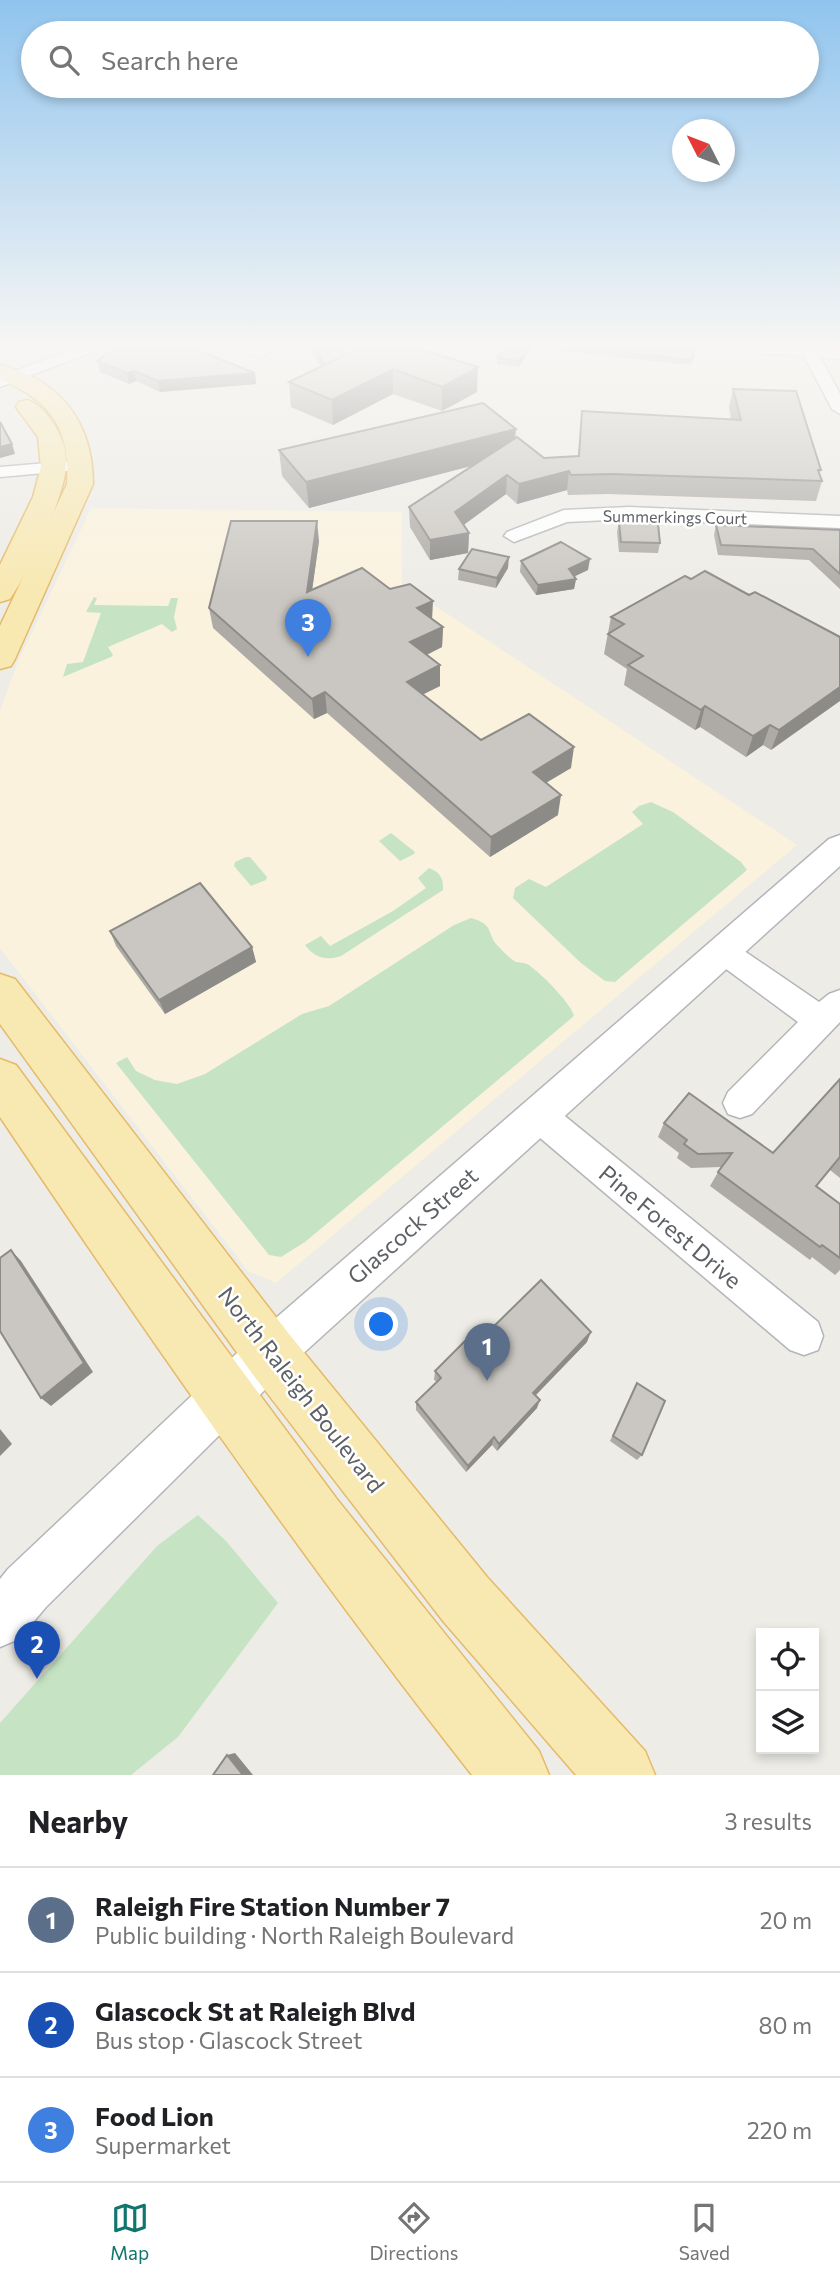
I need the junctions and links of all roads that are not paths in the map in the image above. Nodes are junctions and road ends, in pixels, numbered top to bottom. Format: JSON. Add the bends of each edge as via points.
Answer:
{"nodes":[{"id":1,"x":45,"y":431,"type":"edge"},
{"id":2,"x":73,"y":431,"type":"edge"},
{"id":3,"x":82,"y":465,"type":"junction"},
{"id":4,"x":54,"y":468,"type":"junction"},
{"id":5,"x":0,"y":472,"type":"edge"},
{"id":6,"x":840,"y":522,"type":"edge"},
{"id":7,"x":514,"y":536,"type":"dead end"},
{"id":8,"x":0,"y":593,"type":"edge"},
{"id":9,"x":0,"y":659,"type":"edge"},
{"id":10,"x":840,"y":846,"type":"edge"},
{"id":11,"x":724,"y":951,"type":"junction"},
{"id":12,"x":0,"y":991,"type":"edge"},
{"id":13,"x":830,"y":1012,"type":"edge"},
{"id":14,"x":0,"y":1079,"type":"edge"},
{"id":15,"x":740,"y":1103,"type":"dead end"},
{"id":16,"x":538,"y":1115,"type":"junction"},
{"id":17,"x":804,"y":1336,"type":"dead end"},
{"id":18,"x":270,"y":1353,"type":"junction"},
{"id":19,"x":224,"y":1395,"type":"junction"},
{"id":20,"x":0,"y":1620,"type":"edge"},
{"id":21,"x":514,"y":1775,"type":"edge"},
{"id":22,"x":621,"y":1775,"type":"edge"}],
"edges":[{"from":1,"to":4,"type":"main road","via":[[54,451]]},
{"from":2,"to":3,"type":"main road"},
{"from":3,"to":4,"type":"street"},
{"from":3,"to":9,"type":"main road","via":[[80,484]]},
{"from":4,"to":5,"type":"street"},
{"from":4,"to":8,"type":"main road","via":[[52,485]]},
{"from":6,"to":7,"type":"street","name":"Summerkings Court","via":[[629,513],[564,516]]},
{"from":10,"to":11,"type":"street","name":"Glascock Street"},
{"from":11,"to":13,"type":"street"},
{"from":11,"to":16,"type":"street","name":"Glascock Street"},
{"from":12,"to":18,"type":"main road","name":"North Raleigh Boulevard"},
{"from":13,"to":15,"type":"street"},
{"from":14,"to":19,"type":"main road"},
{"from":16,"to":17,"type":"street","name":"Pine Forest Drive"},
{"from":16,"to":18,"type":"street","name":"Glascock Street"},
{"from":18,"to":19,"type":"street","name":"Glascock Street"},
{"from":18,"to":22,"type":"main road","name":"North Raleigh Boulevard","via":[[465,1599]]},
{"from":19,"to":20,"type":"street","name":"Glascock Street"},
{"from":19,"to":21,"type":"main road","via":[[419,1659]]}]}
